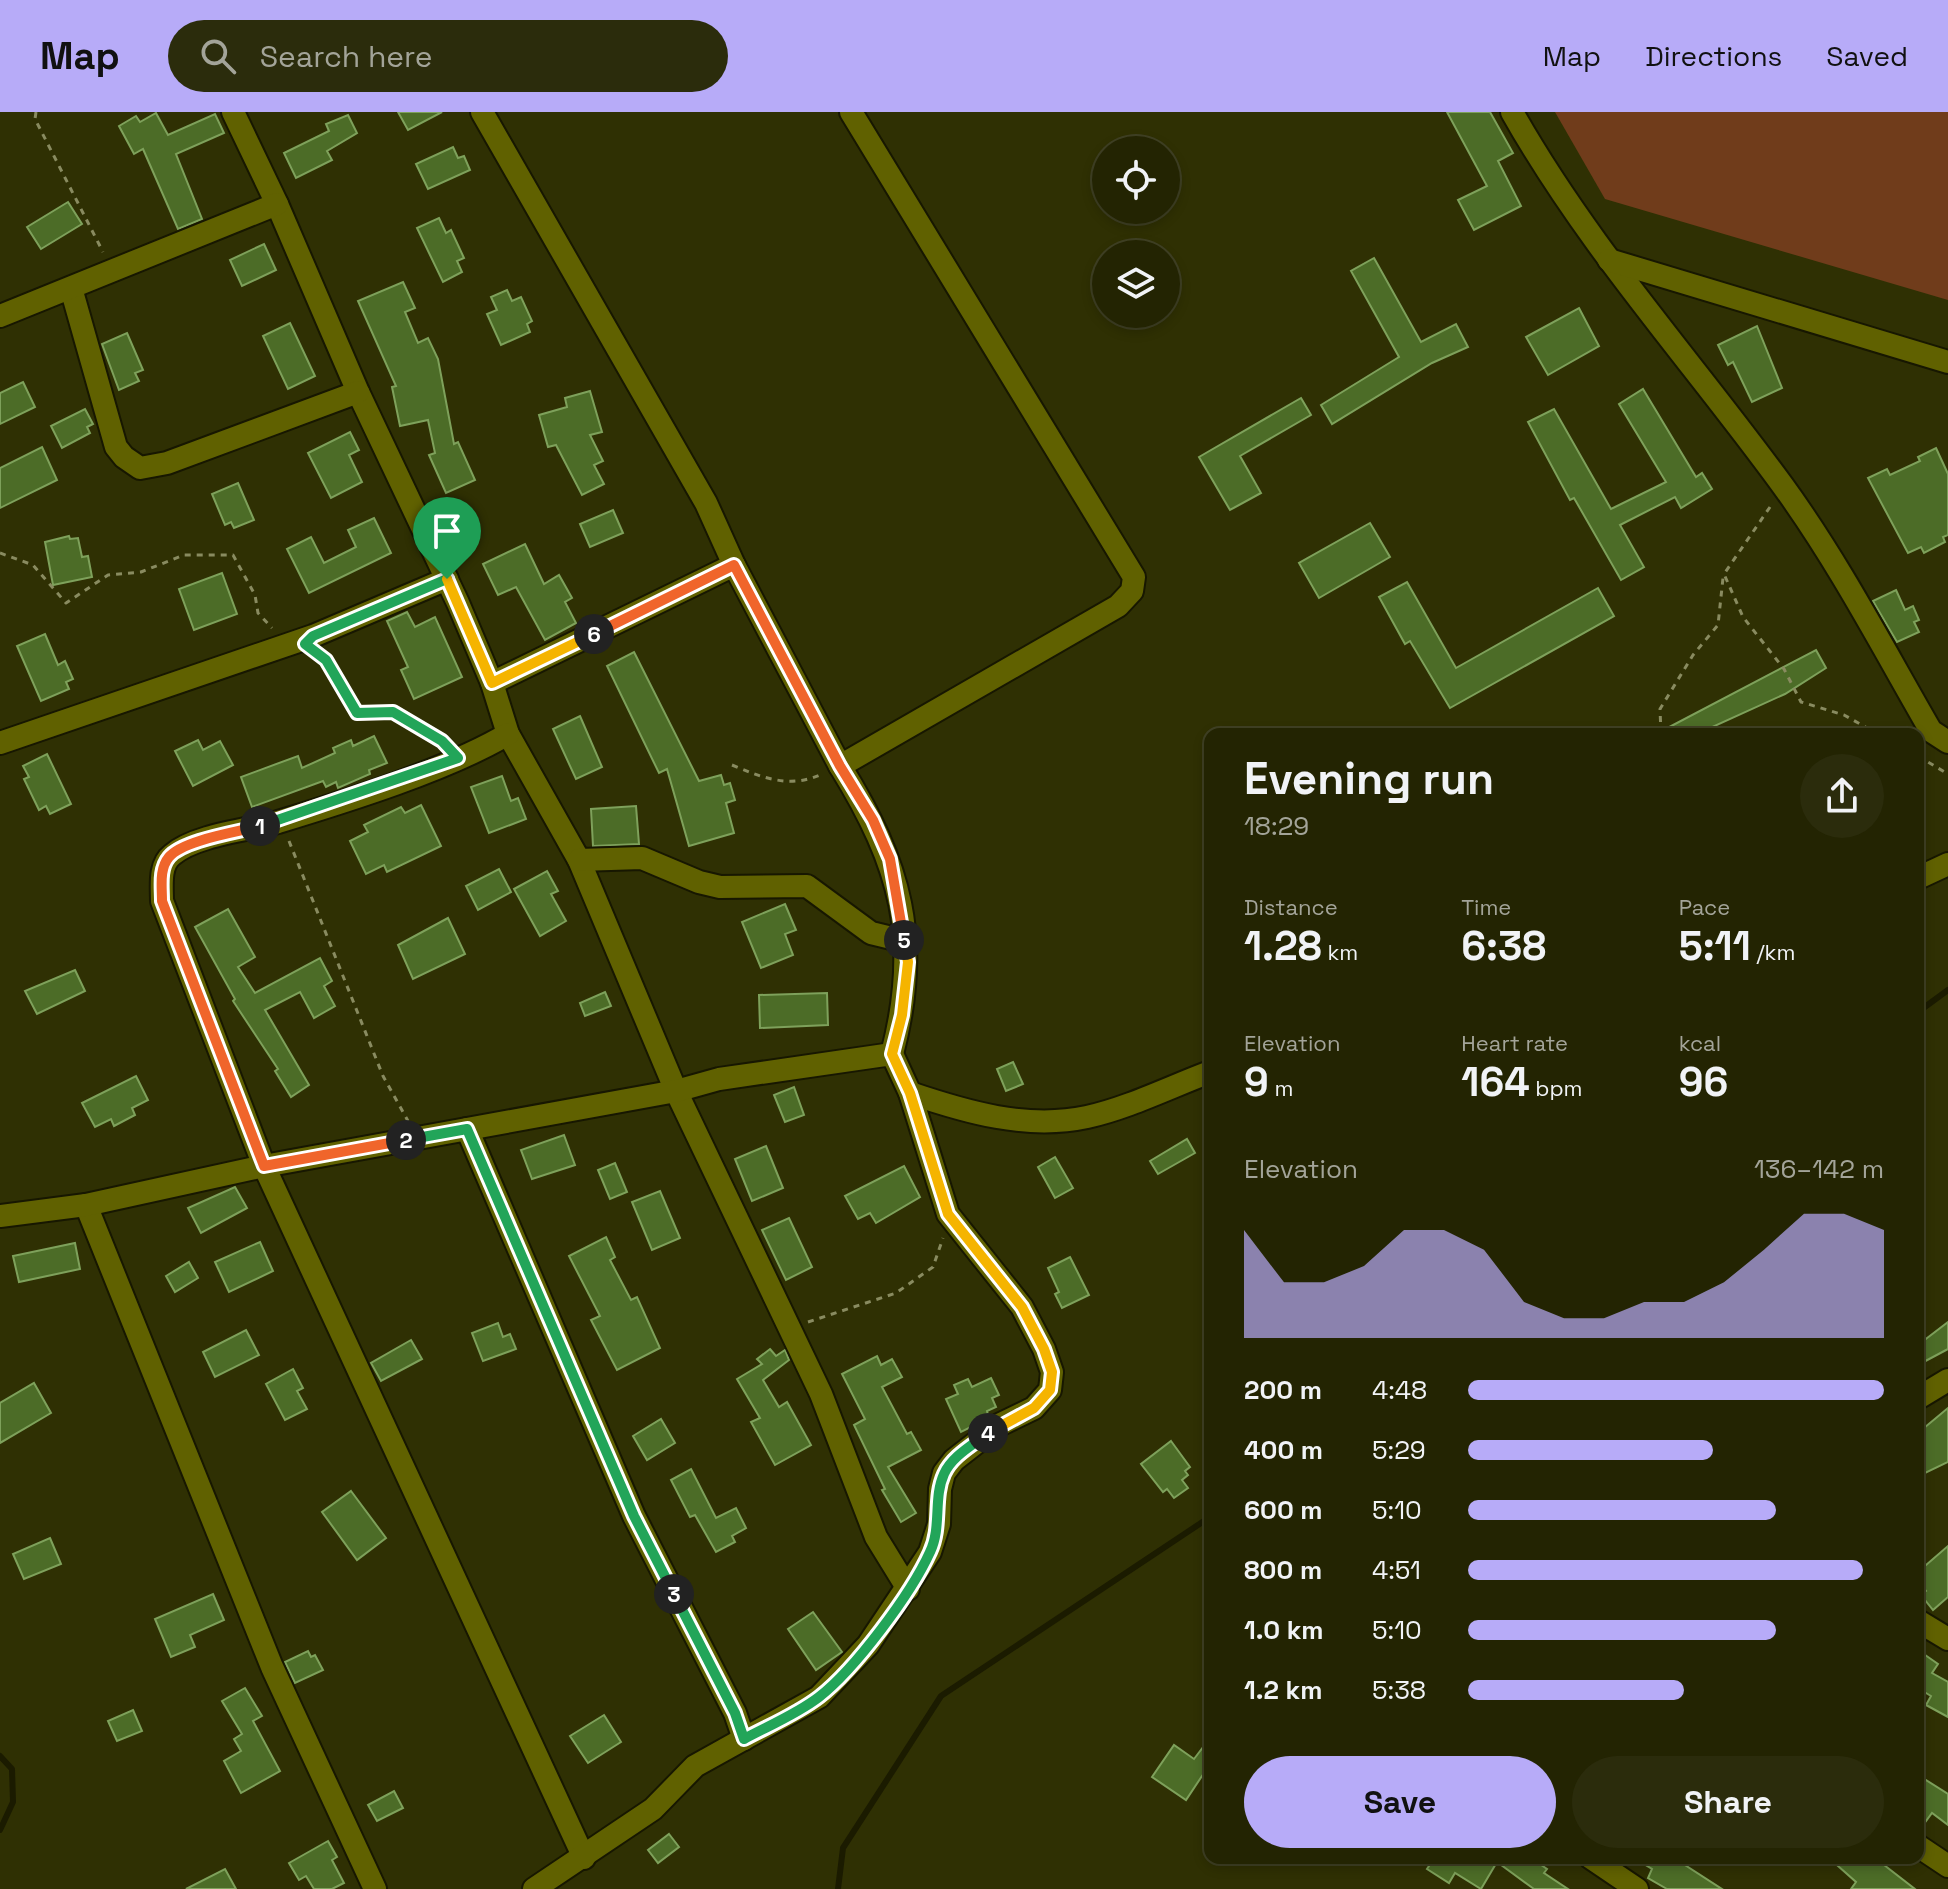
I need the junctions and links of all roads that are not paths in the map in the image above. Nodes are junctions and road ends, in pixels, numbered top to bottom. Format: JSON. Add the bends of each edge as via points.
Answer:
{"nodes":[{"id":1,"x":233,"y":112,"type":"edge"},
{"id":2,"x":482,"y":112,"type":"edge"},
{"id":3,"x":851,"y":112,"type":"edge"},
{"id":4,"x":1512,"y":112,"type":"edge"},
{"id":5,"x":277,"y":204,"type":"junction"},
{"id":6,"x":1609,"y":260,"type":"junction"},
{"id":7,"x":71,"y":288,"type":"junction"},
{"id":8,"x":0,"y":316,"type":"edge"},
{"id":9,"x":1948,"y":362,"type":"edge"},
{"id":10,"x":358,"y":392,"type":"junction"},
{"id":11,"x":734,"y":565,"type":"junction"},
{"id":12,"x":447,"y":579,"type":"junction"},
{"id":13,"x":492,"y":683,"type":"junction"},
{"id":14,"x":508,"y":734,"type":"junction"},
{"id":15,"x":1948,"y":742,"type":"edge"},
{"id":16,"x":0,"y":743,"type":"edge"},
{"id":17,"x":840,"y":766,"type":"junction"},
{"id":18,"x":579,"y":860,"type":"junction"},
{"id":19,"x":1948,"y":864,"type":"edge"},
{"id":20,"x":1924,"y":875,"type":"edge"},
{"id":21,"x":904,"y":941,"type":"junction"},
{"id":22,"x":892,"y":1054,"type":"junction"},
{"id":23,"x":1204,"y":1074,"type":"edge"},
{"id":24,"x":676,"y":1091,"type":"junction"},
{"id":25,"x":910,"y":1093,"type":"junction"},
{"id":26,"x":467,"y":1129,"type":"junction"},
{"id":27,"x":264,"y":1166,"type":"junction"},
{"id":28,"x":86,"y":1205,"type":"junction"},
{"id":29,"x":0,"y":1216,"type":"edge"},
{"id":30,"x":1948,"y":1380,"type":"edge"},
{"id":31,"x":1924,"y":1394,"type":"edge"},
{"id":32,"x":908,"y":1589,"type":"junction"},
{"id":33,"x":1924,"y":1625,"type":"edge"},
{"id":34,"x":1948,"y":1639,"type":"edge"},
{"id":35,"x":744,"y":1739,"type":"junction"},
{"id":36,"x":1924,"y":1850,"type":"edge"},
{"id":37,"x":584,"y":1858,"type":"junction"},
{"id":38,"x":1600,"y":1864,"type":"edge"},
{"id":39,"x":1948,"y":1866,"type":"edge"},
{"id":40,"x":375,"y":1889,"type":"edge"},
{"id":41,"x":534,"y":1889,"type":"edge"},
{"id":42,"x":1637,"y":1889,"type":"edge"}],
"edges":[{"from":1,"to":5,"type":"street"},
{"from":2,"to":11,"type":"street","via":[[706,503]]},
{"from":3,"to":17,"type":"street","via":[[1134,577],[1132,591],[1118,606]]},
{"from":4,"to":6,"type":"street","via":[[1550,179]]},
{"from":5,"to":7,"type":"street"},
{"from":5,"to":10,"type":"street"},
{"from":6,"to":9,"type":"street"},
{"from":6,"to":15,"type":"street","via":[[1785,489],[1824,545],[1931,731]]},
{"from":7,"to":8,"type":"street"},
{"from":7,"to":10,"type":"street","via":[[116,447],[140,468],[167,463]]},
{"from":10,"to":12,"type":"street"},
{"from":11,"to":13,"type":"street"},
{"from":11,"to":17,"type":"street"},
{"from":12,"to":13,"type":"street"},
{"from":12,"to":16,"type":"street","via":[[313,636]]},
{"from":13,"to":14,"type":"street"},
{"from":14,"to":18,"type":"street"},
{"from":14,"to":27,"type":"street","via":[[458,758],[281,821],[186,846],[169,856],[162,873],[162,901]]},
{"from":17,"to":21,"type":"street","via":[[890,859]]},
{"from":18,"to":21,"type":"street","via":[[642,858],[720,887],[807,886],[871,933]]},
{"from":18,"to":24,"type":"street"},
{"from":19,"to":20,"type":"street"},
{"from":21,"to":22,"type":"street","via":[[908,962]]},
{"from":22,"to":24,"type":"street","via":[[719,1079]]},
{"from":22,"to":25,"type":"street"},
{"from":23,"to":25,"type":"street","via":[[1088,1117],[1040,1122],[966,1112]]},
{"from":24,"to":26,"type":"street"},
{"from":24,"to":32,"type":"street","via":[[821,1394],[876,1537]]},
{"from":25,"to":32,"type":"street","via":[[948,1214],[1022,1307],[1052,1372],[1050,1390],[1034,1408],[999,1425],[944,1473],[939,1524]]},
{"from":26,"to":27,"type":"street"},
{"from":26,"to":35,"type":"street","via":[[634,1516]]},
{"from":27,"to":28,"type":"street"},
{"from":27,"to":37,"type":"street"},
{"from":28,"to":29,"type":"street"},
{"from":28,"to":40,"type":"street","via":[[266,1653]]},
{"from":30,"to":31,"type":"street"},
{"from":32,"to":35,"type":"street","via":[[868,1645],[819,1697]]},
{"from":33,"to":34,"type":"street"},
{"from":35,"to":37,"type":"street","via":[[695,1766],[653,1809]]},
{"from":36,"to":39,"type":"street"},
{"from":37,"to":41,"type":"street"},
{"from":38,"to":42,"type":"street"}]}
